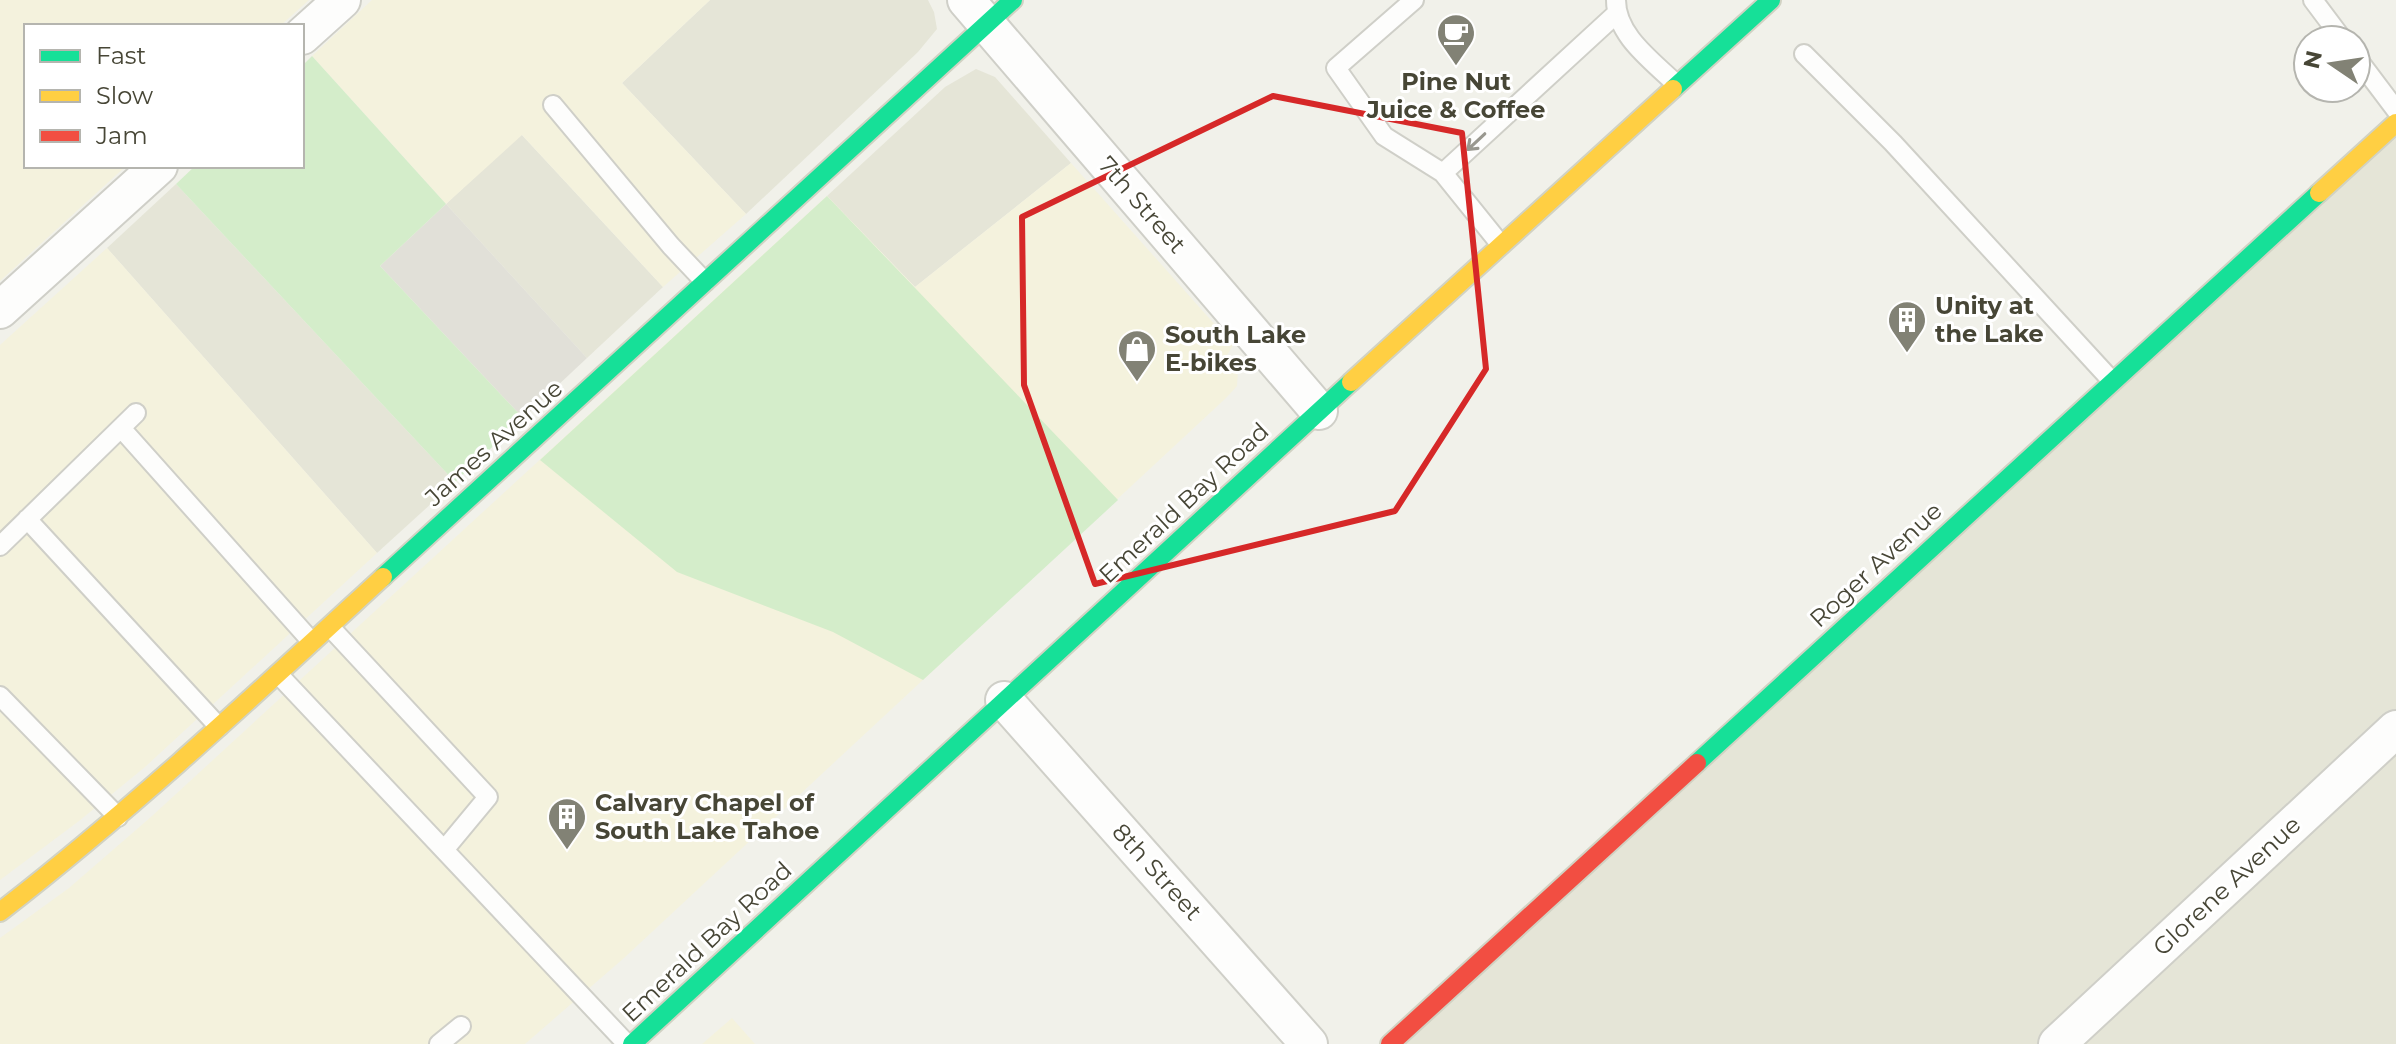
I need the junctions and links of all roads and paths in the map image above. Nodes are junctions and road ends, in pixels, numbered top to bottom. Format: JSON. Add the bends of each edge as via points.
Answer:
{"nodes":[{"id":1,"x":342,"y":0,"type":"edge"},
{"id":2,"x":1414,"y":0,"type":"edge"},
{"id":3,"x":1771,"y":0,"type":"edge"},
{"id":4,"x":2313,"y":0,"type":"edge"},
{"id":5,"x":1616,"y":7,"type":"edge"},
{"id":6,"x":989,"y":8,"type":"edge"},
{"id":7,"x":2331,"y":24,"type":"edge"},
{"id":8,"x":304,"y":34,"type":"edge"},
{"id":9,"x":1804,"y":54,"type":"dead end"},
{"id":10,"x":2372,"y":78,"type":"edge"},
{"id":11,"x":1677,"y":85,"type":"junction"},
{"id":12,"x":553,"y":105,"type":"dead end"},
{"id":13,"x":2396,"y":110,"type":"edge"},
{"id":14,"x":2396,"y":123,"type":"edge"},
{"id":15,"x":157,"y":168,"type":"edge"},
{"id":16,"x":1443,"y":173,"type":"junction"},
{"id":17,"x":1501,"y":245,"type":"junction"},
{"id":18,"x":705,"y":282,"type":"junction"},
{"id":19,"x":0,"y":310,"type":"edge"},
{"id":20,"x":2112,"y":381,"type":"junction"},
{"id":21,"x":1319,"y":411,"type":"junction"},
{"id":22,"x":136,"y":413,"type":"dead end"},
{"id":23,"x":121,"y":428,"type":"junction"},
{"id":24,"x":27,"y":519,"type":"junction"},
{"id":25,"x":0,"y":546,"type":"edge"},
{"id":26,"x":330,"y":626,"type":"junction"},
{"id":27,"x":312,"y":642,"type":"junction"},
{"id":28,"x":278,"y":674,"type":"junction"},
{"id":29,"x":0,"y":696,"type":"edge"},
{"id":30,"x":1004,"y":700,"type":"junction"},
{"id":31,"x":219,"y":727,"type":"junction"},
{"id":32,"x":2396,"y":729,"type":"edge"},
{"id":33,"x":118,"y":817,"type":"junction"},
{"id":34,"x":444,"y":850,"type":"junction"},
{"id":35,"x":0,"y":912,"type":"edge"},
{"id":36,"x":461,"y":1026,"type":"dead end"},
{"id":37,"x":439,"y":1044,"type":"edge"},
{"id":38,"x":630,"y":1044,"type":"edge"},
{"id":39,"x":1309,"y":1044,"type":"edge"},
{"id":40,"x":1390,"y":1044,"type":"edge"},
{"id":41,"x":2057,"y":1044,"type":"edge"}],
"edges":[{"from":1,"to":8,"type":"street"},
{"from":2,"to":16,"type":"lane","via":[[1336,68],[1384,136]]},
{"from":3,"to":11,"type":"street","name":"Emerald Bay Road"},
{"from":4,"to":7,"type":"lane"},
{"from":5,"to":11,"type":"lane","via":[[1628,37]]},
{"from":5,"to":16,"type":"lane","one_way":true},
{"from":6,"to":18,"type":"street","name":"James Avenue"},
{"from":6,"to":21,"type":"street","name":"7th Street"},
{"from":9,"to":20,"type":"lane"},
{"from":10,"to":13,"type":"lane"},
{"from":11,"to":17,"type":"street","name":"Emerald Bay Road"},
{"from":12,"to":18,"type":"lane"},
{"from":14,"to":20,"type":"street","name":"Roger Avenue"},
{"from":15,"to":19,"type":"street"},
{"from":16,"to":17,"type":"lane"},
{"from":17,"to":21,"type":"street","name":"Emerald Bay Road"},
{"from":18,"to":26,"type":"street","name":"James Avenue"},
{"from":20,"to":40,"type":"street","name":"Roger Avenue"},
{"from":21,"to":30,"type":"street","name":"Emerald Bay Road"},
{"from":22,"to":23,"type":"lane"},
{"from":23,"to":24,"type":"lane"},
{"from":23,"to":27,"type":"lane"},
{"from":24,"to":25,"type":"lane"},
{"from":24,"to":31,"type":"lane"},
{"from":26,"to":27,"type":"street","name":"James Avenue"},
{"from":26,"to":34,"type":"lane","via":[[488,797]]},
{"from":27,"to":28,"type":"street","name":"James Avenue"},
{"from":28,"to":31,"type":"street","name":"James Avenue"},
{"from":28,"to":34,"type":"lane"},
{"from":29,"to":33,"type":"lane"},
{"from":30,"to":38,"type":"street","name":"Emerald Bay Road"},
{"from":30,"to":39,"type":"street","name":"8th Street"},
{"from":31,"to":33,"type":"street","name":"James Avenue"},
{"from":32,"to":41,"type":"street","name":"Glorene Avenue"},
{"from":33,"to":35,"type":"street","name":"James Avenue"},
{"from":34,"to":38,"type":"lane"},
{"from":36,"to":37,"type":"lane"}]}
